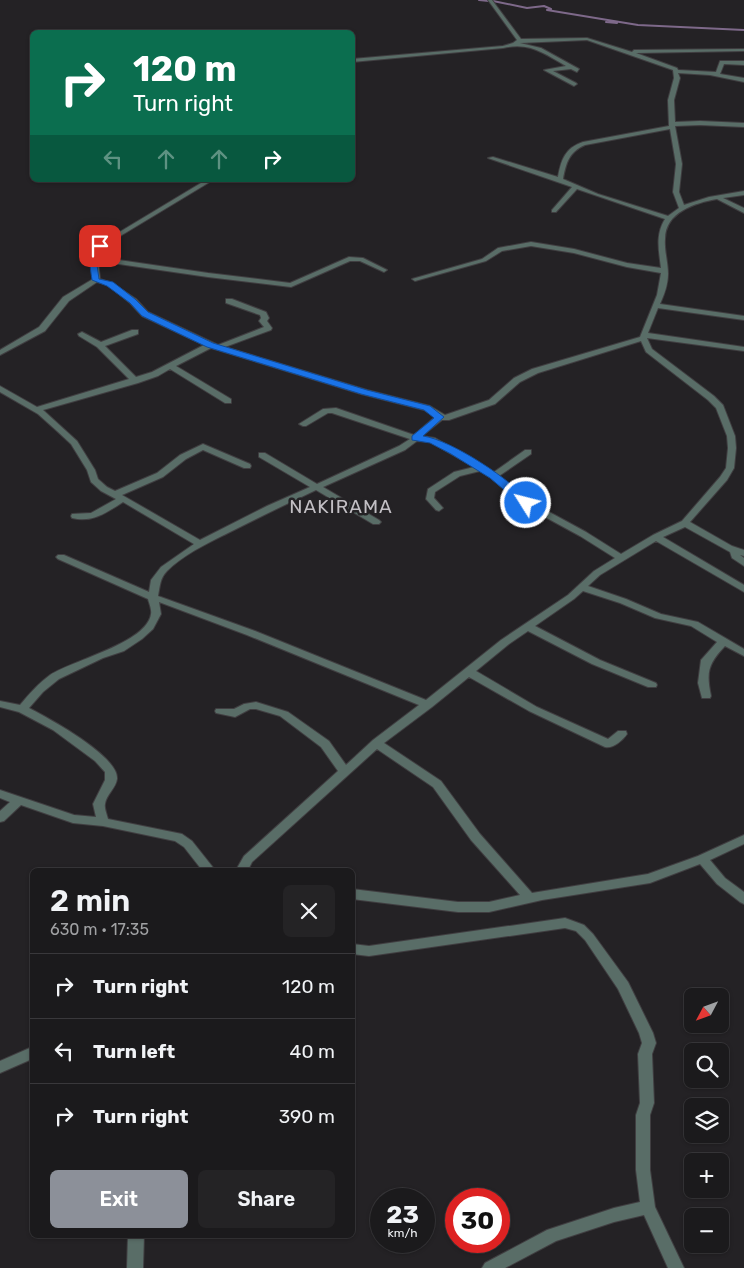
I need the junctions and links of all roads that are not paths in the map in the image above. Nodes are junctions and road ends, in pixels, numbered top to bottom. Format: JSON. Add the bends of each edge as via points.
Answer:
{"nodes":[{"id":1,"x":490,"y":0,"type":"edge"},
{"id":2,"x":518,"y":42,"type":"junction"},
{"id":3,"x":744,"y":50,"type":"edge"},
{"id":4,"x":628,"y":52,"type":"junction"},
{"id":5,"x":355,"y":61,"type":"edge"},
{"id":6,"x":744,"y":63,"type":"edge"},
{"id":7,"x":571,"y":67,"type":"junction"},
{"id":8,"x":577,"y":70,"type":"dead end"},
{"id":9,"x":676,"y":72,"type":"junction"},
{"id":10,"x":711,"y":74,"type":"junction"},
{"id":11,"x":565,"y":80,"type":"junction"},
{"id":12,"x":744,"y":80,"type":"edge"},
{"id":13,"x":551,"y":82,"type":"dead end"},
{"id":14,"x":574,"y":84,"type":"dead end"},
{"id":15,"x":672,"y":125,"type":"junction"},
{"id":16,"x":744,"y":125,"type":"edge"},
{"id":17,"x":491,"y":158,"type":"dead end"},
{"id":18,"x":560,"y":180,"type":"junction"},
{"id":19,"x":207,"y":182,"type":"edge"},
{"id":20,"x":576,"y":187,"type":"junction"},
{"id":21,"x":744,"y":193,"type":"edge"},
{"id":22,"x":719,"y":198,"type":"junction"},
{"id":23,"x":682,"y":207,"type":"junction"},
{"id":24,"x":554,"y":210,"type":"dead end"},
{"id":25,"x":744,"y":210,"type":"edge"},
{"id":26,"x":667,"y":218,"type":"junction"},
{"id":27,"x":93,"y":258,"type":"junction"},
{"id":28,"x":384,"y":270,"type":"dead end"},
{"id":29,"x":664,"y":271,"type":"junction"},
{"id":30,"x":415,"y":279,"type":"dead end"},
{"id":31,"x":96,"y":280,"type":"junction"},
{"id":32,"x":229,"y":301,"type":"dead end"},
{"id":33,"x":656,"y":306,"type":"junction"},
{"id":34,"x":744,"y":318,"type":"edge"},
{"id":35,"x":135,"y":332,"type":"dead end"},
{"id":36,"x":82,"y":334,"type":"dead end"},
{"id":37,"x":644,"y":339,"type":"junction"},
{"id":38,"x":100,"y":345,"type":"junction"},
{"id":39,"x":210,"y":345,"type":"junction"},
{"id":40,"x":219,"y":347,"type":"junction"},
{"id":41,"x":744,"y":349,"type":"edge"},
{"id":42,"x":0,"y":352,"type":"edge"},
{"id":43,"x":171,"y":366,"type":"junction"},
{"id":44,"x":135,"y":381,"type":"junction"},
{"id":45,"x":0,"y":388,"type":"edge"},
{"id":46,"x":228,"y":401,"type":"dead end"},
{"id":47,"x":37,"y":409,"type":"junction"},
{"id":48,"x":440,"y":417,"type":"junction"},
{"id":49,"x":303,"y":424,"type":"dead end"},
{"id":50,"x":416,"y":438,"type":"junction"},
{"id":51,"x":528,"y":452,"type":"dead end"},
{"id":52,"x":262,"y":455,"type":"dead end"},
{"id":53,"x":247,"y":466,"type":"dead end"},
{"id":54,"x":481,"y":468,"type":"junction"},
{"id":55,"x":494,"y":476,"type":"junction"},
{"id":56,"x":317,"y":487,"type":"junction"},
{"id":57,"x":119,"y":496,"type":"junction"},
{"id":58,"x":439,"y":508,"type":"dead end"},
{"id":59,"x":75,"y":516,"type":"dead end"},
{"id":60,"x":376,"y":522,"type":"dead end"},
{"id":61,"x":685,"y":523,"type":"junction"},
{"id":62,"x":656,"y":537,"type":"junction"},
{"id":63,"x":200,"y":544,"type":"junction"},
{"id":64,"x":739,"y":552,"type":"edge"},
{"id":65,"x":62,"y":558,"type":"dead end"},
{"id":66,"x":621,"y":558,"type":"junction"},
{"id":67,"x":744,"y":563,"type":"edge"},
{"id":68,"x":581,"y":588,"type":"junction"},
{"id":69,"x":744,"y":589,"type":"edge"},
{"id":70,"x":153,"y":597,"type":"junction"},
{"id":71,"x":528,"y":627,"type":"junction"},
{"id":72,"x":723,"y":642,"type":"junction"},
{"id":73,"x":744,"y":653,"type":"edge"},
{"id":74,"x":469,"y":672,"type":"junction"},
{"id":75,"x":652,"y":685,"type":"dead end"},
{"id":76,"x":706,"y":696,"type":"dead end"},
{"id":77,"x":0,"y":704,"type":"edge"},
{"id":78,"x":428,"y":705,"type":"junction"},
{"id":79,"x":22,"y":709,"type":"junction"},
{"id":80,"x":220,"y":711,"type":"dead end"},
{"id":81,"x":622,"y":734,"type":"dead end"},
{"id":82,"x":377,"y":743,"type":"junction"},
{"id":83,"x":344,"y":772,"type":"junction"},
{"id":84,"x":0,"y":794,"type":"edge"},
{"id":85,"x":19,"y":800,"type":"junction"},
{"id":86,"x":0,"y":818,"type":"edge"},
{"id":87,"x":103,"y":822,"type":"junction"},
{"id":88,"x":744,"y":839,"type":"edge"},
{"id":89,"x":702,"y":859,"type":"junction"},
{"id":90,"x":208,"y":868,"type":"edge"},
{"id":91,"x":243,"y":868,"type":"edge"},
{"id":92,"x":355,"y":894,"type":"edge"},
{"id":93,"x":530,"y":898,"type":"junction"},
{"id":94,"x":744,"y":899,"type":"edge"},
{"id":95,"x":355,"y":949,"type":"edge"},
{"id":96,"x":30,"y":1054,"type":"edge"},
{"id":97,"x":0,"y":1067,"type":"edge"},
{"id":98,"x":648,"y":1207,"type":"junction"},
{"id":99,"x":136,"y":1238,"type":"edge"},
{"id":100,"x":135,"y":1268,"type":"edge"},
{"id":101,"x":490,"y":1268,"type":"edge"},
{"id":102,"x":676,"y":1268,"type":"edge"}],
"edges":[{"from":1,"to":2,"type":"street"},
{"from":2,"to":4,"type":"street","via":[[590,40]]},
{"from":2,"to":5,"type":"street"},
{"from":2,"to":7,"type":"street","via":[[539,49]]},
{"from":3,"to":4,"type":"street"},
{"from":4,"to":9,"type":"street"},
{"from":6,"to":10,"type":"street","via":[[722,62],[718,72]]},
{"from":7,"to":8,"type":"street"},
{"from":7,"to":11,"type":"street","via":[[548,70]]},
{"from":9,"to":10,"type":"street","via":[[686,70]]},
{"from":9,"to":15,"type":"street","via":[[671,100]]},
{"from":10,"to":12,"type":"street"},
{"from":11,"to":13,"type":"street"},
{"from":11,"to":14,"type":"street"},
{"from":15,"to":16,"type":"street","via":[[700,122]]},
{"from":15,"to":18,"type":"street","via":[[573,147],[567,154]]},
{"from":15,"to":23,"type":"street","via":[[678,164],[676,192]]},
{"from":17,"to":18,"type":"street"},
{"from":18,"to":20,"type":"street"},
{"from":19,"to":27,"type":"street","via":[[107,241]]},
{"from":20,"to":24,"type":"street"},
{"from":20,"to":26,"type":"street"},
{"from":21,"to":22,"type":"street"},
{"from":22,"to":23,"type":"street"},
{"from":22,"to":25,"type":"street"},
{"from":23,"to":26,"type":"street"},
{"from":26,"to":29,"type":"street","via":[[662,231]]},
{"from":27,"to":28,"type":"street","via":[[291,285],[349,259],[362,259]]},
{"from":27,"to":31,"type":"street"},
{"from":29,"to":30,"type":"street","via":[[531,244],[500,249],[484,260]]},
{"from":29,"to":33,"type":"street"},
{"from":31,"to":39,"type":"street","via":[[110,284],[145,314]]},
{"from":31,"to":42,"type":"street","via":[[66,299],[42,329]]},
{"from":32,"to":40,"type":"street","via":[[263,314],[268,328]]},
{"from":33,"to":34,"type":"street"},
{"from":33,"to":37,"type":"street"},
{"from":35,"to":38,"type":"street"},
{"from":36,"to":38,"type":"street"},
{"from":37,"to":41,"type":"street"},
{"from":37,"to":48,"type":"street","via":[[535,371],[517,380],[492,402],[446,418]]},
{"from":37,"to":61,"type":"street","via":[[669,367],[720,407],[731,436],[730,468],[717,488]]},
{"from":38,"to":44,"type":"street"},
{"from":39,"to":40,"type":"street"},
{"from":39,"to":43,"type":"street"},
{"from":40,"to":48,"type":"street","via":[[427,408]]},
{"from":43,"to":44,"type":"street"},
{"from":43,"to":46,"type":"street"},
{"from":44,"to":47,"type":"street"},
{"from":45,"to":47,"type":"street"},
{"from":47,"to":57,"type":"street","via":[[74,443],[94,480]]},
{"from":48,"to":50,"type":"street"},
{"from":49,"to":50,"type":"street","via":[[333,410]]},
{"from":50,"to":54,"type":"street","via":[[432,440]]},
{"from":50,"to":56,"type":"street","via":[[402,448]]},
{"from":51,"to":55,"type":"street"},
{"from":52,"to":56,"type":"street"},
{"from":53,"to":57,"type":"street","via":[[203,447],[183,457],[160,475]]},
{"from":54,"to":55,"type":"street"},
{"from":54,"to":58,"type":"street","via":[[458,474],[431,491],[430,499]]},
{"from":55,"to":66,"type":"street","via":[[526,503]]},
{"from":56,"to":60,"type":"street"},
{"from":56,"to":63,"type":"street"},
{"from":57,"to":59,"type":"street","via":[[92,517]]},
{"from":57,"to":63,"type":"street"},
{"from":61,"to":62,"type":"street"},
{"from":61,"to":64,"type":"street"},
{"from":62,"to":66,"type":"street"},
{"from":62,"to":69,"type":"street"},
{"from":63,"to":70,"type":"street","via":[[164,569],[156,580]]},
{"from":64,"to":67,"type":"street","via":[[736,556]]},
{"from":65,"to":70,"type":"street"},
{"from":66,"to":68,"type":"street","via":[[598,572]]},
{"from":68,"to":71,"type":"street"},
{"from":68,"to":72,"type":"street","via":[[658,616],[694,624]]},
{"from":70,"to":78,"type":"street"},
{"from":70,"to":79,"type":"street","via":[[156,614],[138,638],[56,677]]},
{"from":71,"to":74,"type":"street"},
{"from":71,"to":75,"type":"street","via":[[596,662]]},
{"from":72,"to":73,"type":"street"},
{"from":72,"to":76,"type":"street","via":[[706,660],[703,683]]},
{"from":74,"to":78,"type":"street"},
{"from":74,"to":81,"type":"street","via":[[533,709],[610,744]]},
{"from":77,"to":79,"type":"street"},
{"from":78,"to":82,"type":"street"},
{"from":79,"to":87,"type":"street","via":[[57,726],[99,758],[110,771],[110,780],[99,804]]},
{"from":80,"to":83,"type":"street","via":[[235,713],[256,704],[284,714],[325,744]]},
{"from":82,"to":83,"type":"street"},
{"from":82,"to":93,"type":"street","via":[[445,792],[458,815],[489,855]]},
{"from":83,"to":91,"type":"street","via":[[248,859]]},
{"from":84,"to":85,"type":"street"},
{"from":85,"to":86,"type":"street"},
{"from":85,"to":87,"type":"street","via":[[73,819]]},
{"from":87,"to":90,"type":"street","via":[[178,837]]},
{"from":88,"to":89,"type":"street"},
{"from":89,"to":93,"type":"street","via":[[626,884]]},
{"from":89,"to":94,"type":"street","via":[[721,881]]},
{"from":92,"to":93,"type":"street","via":[[458,907],[489,907]]},
{"from":95,"to":98,"type":"street","via":[[369,950],[565,923],[580,928],[623,986],[647,1038],[643,1170]]},
{"from":96,"to":97,"type":"street"},
{"from":98,"to":101,"type":"street","via":[[552,1235]]},
{"from":98,"to":102,"type":"street"},
{"from":99,"to":100,"type":"street"}]}
